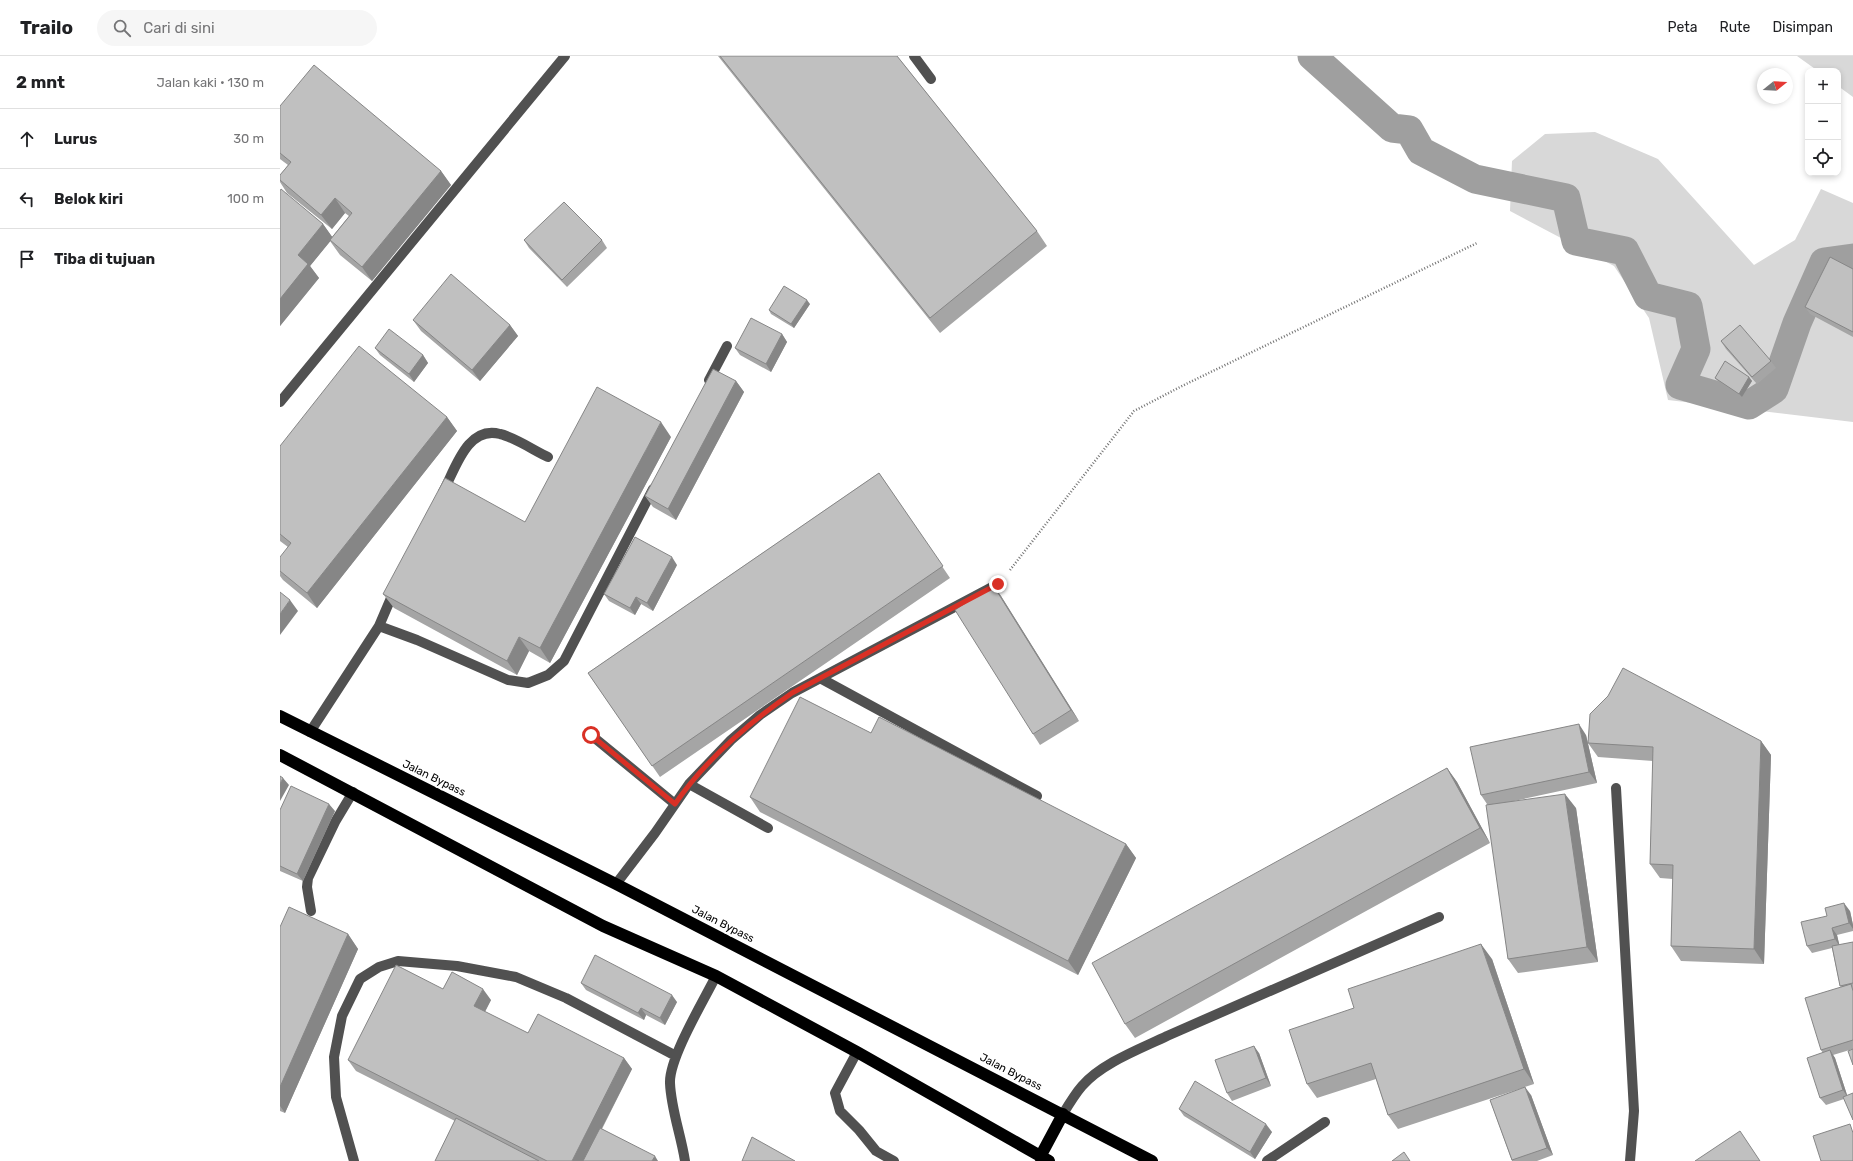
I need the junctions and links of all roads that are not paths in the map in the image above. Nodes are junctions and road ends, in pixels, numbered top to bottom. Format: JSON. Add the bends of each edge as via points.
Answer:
{"nodes":[{"id":1,"x":565,"y":56,"type":"edge"},
{"id":2,"x":914,"y":56,"type":"edge"},
{"id":3,"x":931,"y":79,"type":"dead end"},
{"id":4,"x":727,"y":346,"type":"dead end"},
{"id":5,"x":703,"y":392,"type":"edge"},
{"id":6,"x":280,"y":402,"type":"edge"},
{"id":7,"x":548,"y":457,"type":"dead end"},
{"id":8,"x":659,"y":477,"type":"edge"},
{"id":9,"x":440,"y":498,"type":"edge"},
{"id":10,"x":400,"y":579,"type":"edge"},
{"id":11,"x":998,"y":584,"type":"road end"},
{"id":12,"x":379,"y":626,"type":"junction"},
{"id":13,"x":820,"y":678,"type":"junction"},
{"id":14,"x":280,"y":716,"type":"edge"},
{"id":15,"x":310,"y":732,"type":"junction"},
{"id":16,"x":591,"y":735,"type":"dead end"},
{"id":17,"x":280,"y":755,"type":"edge"},
{"id":18,"x":689,"y":784,"type":"junction"},
{"id":19,"x":1616,"y":788,"type":"dead end"},
{"id":20,"x":353,"y":792,"type":"junction"},
{"id":21,"x":1037,"y":796,"type":"edge"},
{"id":22,"x":675,"y":804,"type":"junction"},
{"id":23,"x":768,"y":828,"type":"edge"},
{"id":24,"x":616,"y":884,"type":"junction"},
{"id":25,"x":311,"y":911,"type":"dead end"},
{"id":26,"x":1439,"y":917,"type":"dead end"},
{"id":27,"x":716,"y":976,"type":"junction"},
{"id":28,"x":857,"y":1052,"type":"junction"},
{"id":29,"x":676,"y":1056,"type":"junction"},
{"id":30,"x":1063,"y":1114,"type":"junction"},
{"id":31,"x":1325,"y":1122,"type":"dead end"},
{"id":32,"x":1045,"y":1159,"type":"edge"},
{"id":33,"x":354,"y":1161,"type":"edge"},
{"id":34,"x":685,"y":1161,"type":"edge"},
{"id":35,"x":894,"y":1161,"type":"edge"},
{"id":36,"x":1152,"y":1161,"type":"edge"},
{"id":37,"x":1267,"y":1161,"type":"edge"},
{"id":38,"x":1630,"y":1161,"type":"edge"}],
"edges":[{"from":1,"to":6,"type":"lane"},
{"from":2,"to":3,"type":"lane"},
{"from":4,"to":5,"type":"lane"},
{"from":7,"to":9,"type":"lane","via":[[500,434],[483,434],[468,444]]},
{"from":8,"to":12,"type":"lane","via":[[564,661],[548,675],[528,683],[508,680]]},
{"from":10,"to":12,"type":"lane"},
{"from":11,"to":13,"type":"lane"},
{"from":12,"to":15,"type":"lane"},
{"from":13,"to":18,"type":"lane","via":[[760,715],[731,740]]},
{"from":13,"to":21,"type":"lane"},
{"from":14,"to":15,"type":"highway","name":"Jalan Bypass"},
{"from":15,"to":24,"type":"highway","name":"Jalan Bypass"},
{"from":16,"to":22,"type":"lane"},
{"from":17,"to":20,"type":"highway"},
{"from":18,"to":22,"type":"lane"},
{"from":18,"to":23,"type":"lane"},
{"from":19,"to":38,"type":"lane","via":[[1634,1111]]},
{"from":20,"to":25,"type":"lane","via":[[335,822],[308,878]]},
{"from":20,"to":27,"type":"highway","via":[[602,926]]},
{"from":22,"to":24,"type":"lane"},
{"from":24,"to":30,"type":"highway","name":"Jalan Bypass"},
{"from":26,"to":30,"type":"lane","via":[[1129,1054],[1104,1068],[1083,1085]]},
{"from":27,"to":28,"type":"highway"},
{"from":27,"to":29,"type":"lane"},
{"from":28,"to":32,"type":"highway"},
{"from":28,"to":35,"type":"lane","via":[[835,1093],[840,1111],[876,1151]]},
{"from":29,"to":33,"type":"lane","via":[[566,998],[516,977],[457,966],[398,961],[379,967],[360,979],[342,1016],[334,1057],[336,1097]]},
{"from":29,"to":34,"type":"lane","via":[[670,1081]]},
{"from":30,"to":32,"type":"highway"},
{"from":30,"to":36,"type":"highway","name":"Jalan Bypass"},
{"from":31,"to":37,"type":"lane"}]}
